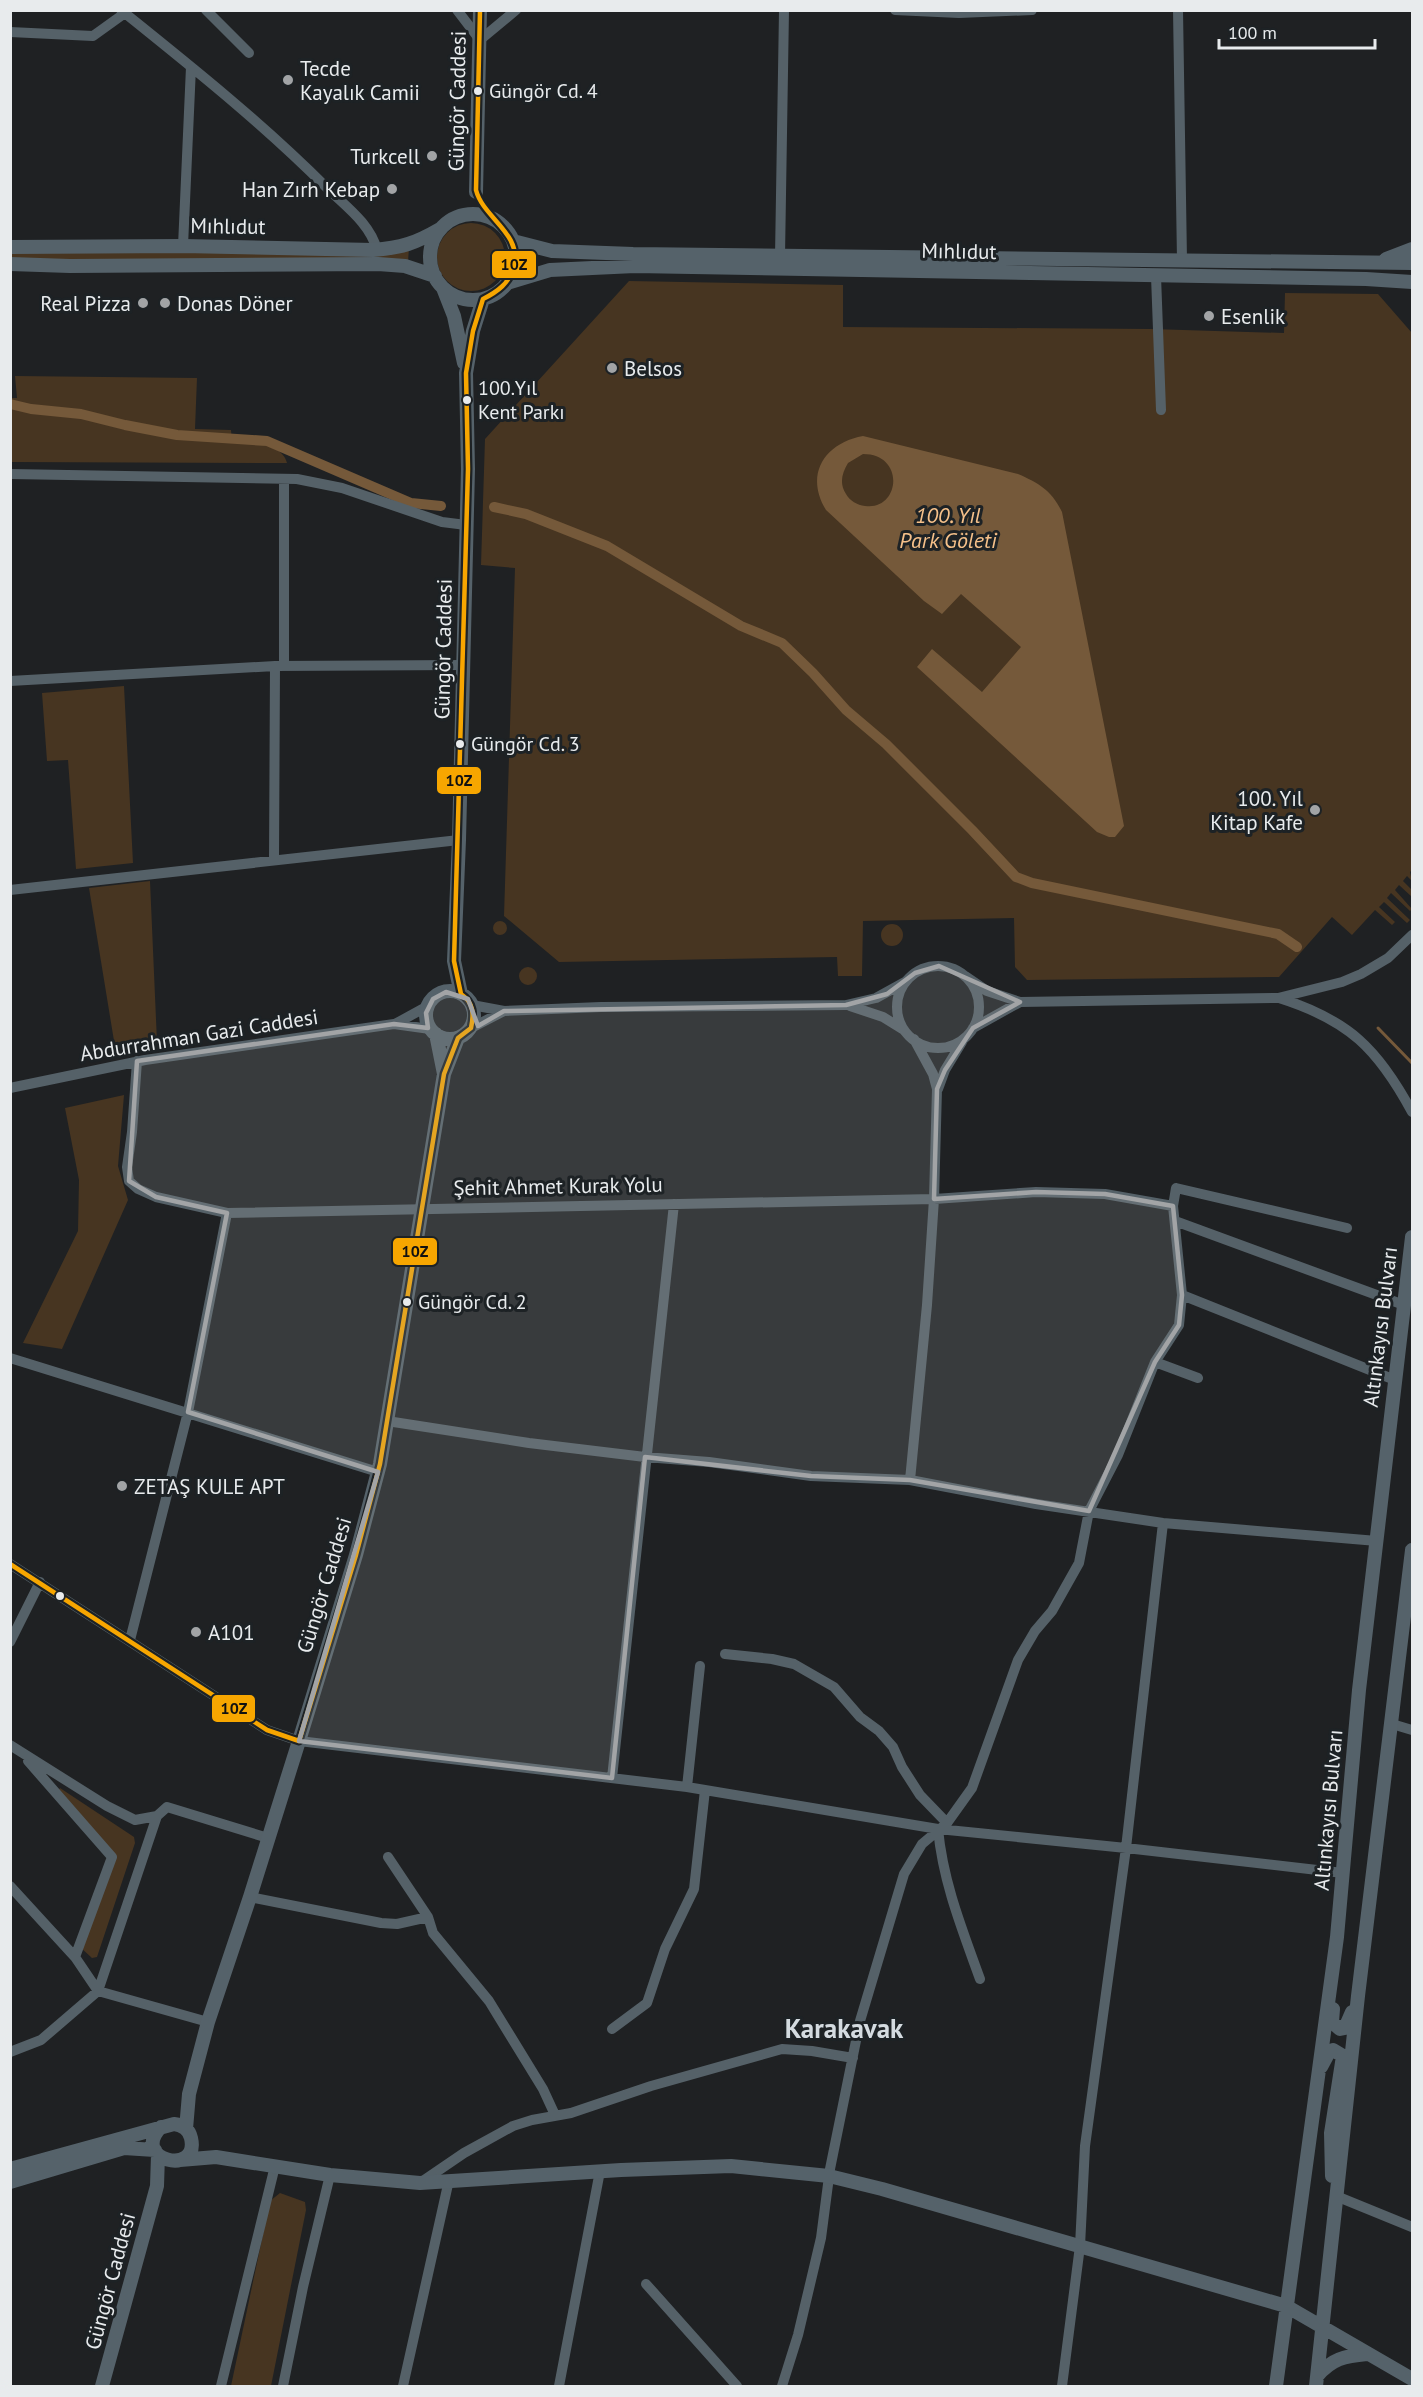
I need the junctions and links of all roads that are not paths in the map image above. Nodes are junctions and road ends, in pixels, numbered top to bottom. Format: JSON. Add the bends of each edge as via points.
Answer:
{"nodes":[{"id":1,"x":206,"y":10,"type":"edge"},
{"id":2,"x":457,"y":10,"type":"edge"},
{"id":3,"x":480,"y":10,"type":"edge"},
{"id":4,"x":516,"y":10,"type":"edge"},
{"id":5,"x":784,"y":10,"type":"edge"},
{"id":6,"x":895,"y":10,"type":"edge"},
{"id":7,"x":1032,"y":10,"type":"edge"},
{"id":8,"x":1178,"y":10,"type":"edge"},
{"id":9,"x":123,"y":12,"type":"edge"},
{"id":10,"x":10,"y":32,"type":"edge"},
{"id":11,"x":480,"y":40,"type":"junction"},
{"id":12,"x":249,"y":53,"type":"dead end"},
{"id":13,"x":191,"y":67,"type":"junction"},
{"id":14,"x":476,"y":192,"type":"junction"},
{"id":15,"x":455,"y":218,"type":"junction"},
{"id":16,"x":493,"y":219,"type":"junction"},
{"id":17,"x":440,"y":229,"type":"junction"},
{"id":18,"x":513,"y":241,"type":"junction"},
{"id":19,"x":183,"y":246,"type":"junction"},
{"id":20,"x":10,"y":247,"type":"edge"},
{"id":21,"x":1413,"y":249,"type":"edge"},
{"id":22,"x":377,"y":250,"type":"junction"},
{"id":23,"x":780,"y":256,"type":"junction"},
{"id":24,"x":1182,"y":260,"type":"junction"},
{"id":25,"x":1378,"y":261,"type":"junction"},
{"id":26,"x":1413,"y":263,"type":"edge"},
{"id":27,"x":10,"y":264,"type":"edge"},
{"id":28,"x":1156,"y":276,"type":"junction"},
{"id":29,"x":1395,"y":281,"type":"junction"},
{"id":30,"x":439,"y":282,"type":"junction"},
{"id":31,"x":1413,"y":282,"type":"edge"},
{"id":32,"x":507,"y":283,"type":"junction"},
{"id":33,"x":1413,"y":290,"type":"edge"},
{"id":34,"x":483,"y":298,"type":"junction"},
{"id":35,"x":466,"y":373,"type":"junction"},
{"id":36,"x":1161,"y":411,"type":"dead end"},
{"id":37,"x":10,"y":474,"type":"edge"},
{"id":38,"x":284,"y":479,"type":"junction"},
{"id":39,"x":466,"y":525,"type":"junction"},
{"id":40,"x":463,"y":665,"type":"junction"},
{"id":41,"x":279,"y":666,"type":"junction"},
{"id":42,"x":10,"y":681,"type":"edge"},
{"id":43,"x":459,"y":840,"type":"junction"},
{"id":44,"x":274,"y":859,"type":"junction"},
{"id":45,"x":10,"y":890,"type":"edge"},
{"id":46,"x":1413,"y":935,"type":"edge"},
{"id":47,"x":454,"y":961,"type":"junction"},
{"id":48,"x":965,"y":976,"type":"junction"},
{"id":49,"x":905,"y":982,"type":"junction"},
{"id":50,"x":439,"y":994,"type":"junction"},
{"id":51,"x":461,"y":994,"type":"junction"},
{"id":52,"x":1278,"y":998,"type":"junction"},
{"id":53,"x":1020,"y":1002,"type":"junction"},
{"id":54,"x":472,"y":1005,"type":"junction"},
{"id":55,"x":846,"y":1005,"type":"junction"},
{"id":56,"x":428,"y":1006,"type":"junction"},
{"id":57,"x":504,"y":1011,"type":"junction"},
{"id":58,"x":394,"y":1024,"type":"junction"},
{"id":59,"x":471,"y":1028,"type":"junction"},
{"id":60,"x":974,"y":1028,"type":"junction"},
{"id":61,"x":904,"y":1030,"type":"junction"},
{"id":62,"x":433,"y":1031,"type":"junction"},
{"id":63,"x":458,"y":1038,"type":"junction"},
{"id":64,"x":964,"y":1038,"type":"junction"},
{"id":65,"x":914,"y":1039,"type":"junction"},
{"id":66,"x":136,"y":1061,"type":"junction"},
{"id":67,"x":444,"y":1074,"type":"junction"},
{"id":68,"x":10,"y":1088,"type":"edge"},
{"id":69,"x":938,"y":1089,"type":"junction"},
{"id":70,"x":1413,"y":1112,"type":"edge"},
{"id":71,"x":934,"y":1199,"type":"junction"},
{"id":72,"x":674,"y":1204,"type":"junction"},
{"id":73,"x":1173,"y":1206,"type":"junction"},
{"id":74,"x":423,"y":1207,"type":"junction"},
{"id":75,"x":227,"y":1213,"type":"junction"},
{"id":76,"x":1175,"y":1221,"type":"junction"},
{"id":77,"x":1347,"y":1228,"type":"dead end"},
{"id":78,"x":1413,"y":1237,"type":"edge"},
{"id":79,"x":1182,"y":1295,"type":"junction"},
{"id":80,"x":1404,"y":1305,"type":"junction"},
{"id":81,"x":10,"y":1358,"type":"edge"},
{"id":82,"x":1155,"y":1362,"type":"junction"},
{"id":83,"x":1198,"y":1378,"type":"dead end"},
{"id":84,"x":1395,"y":1380,"type":"junction"},
{"id":85,"x":188,"y":1412,"type":"junction"},
{"id":86,"x":387,"y":1420,"type":"junction"},
{"id":87,"x":645,"y":1457,"type":"junction"},
{"id":88,"x":378,"y":1472,"type":"junction"},
{"id":89,"x":910,"y":1480,"type":"junction"},
{"id":90,"x":1089,"y":1511,"type":"junction"},
{"id":91,"x":1163,"y":1522,"type":"junction"},
{"id":92,"x":1377,"y":1541,"type":"junction"},
{"id":93,"x":1413,"y":1550,"type":"edge"},
{"id":94,"x":10,"y":1564,"type":"edge"},
{"id":95,"x":40,"y":1582,"type":"junction"},
{"id":96,"x":130,"y":1640,"type":"junction"},
{"id":97,"x":10,"y":1642,"type":"edge"},
{"id":98,"x":725,"y":1654,"type":"dead end"},
{"id":99,"x":700,"y":1666,"type":"dead end"},
{"id":100,"x":1392,"y":1724,"type":"junction"},
{"id":101,"x":1413,"y":1730,"type":"edge"},
{"id":102,"x":299,"y":1741,"type":"junction"},
{"id":103,"x":14,"y":1748,"type":"edge"},
{"id":104,"x":612,"y":1778,"type":"junction"},
{"id":105,"x":687,"y":1787,"type":"junction"},
{"id":106,"x":705,"y":1790,"type":"junction"},
{"id":107,"x":157,"y":1816,"type":"junction"},
{"id":108,"x":942,"y":1826,"type":"junction"},
{"id":109,"x":268,"y":1838,"type":"junction"},
{"id":110,"x":1126,"y":1848,"type":"junction"},
{"id":111,"x":388,"y":1857,"type":"dead end"},
{"id":112,"x":1343,"y":1872,"type":"junction"},
{"id":113,"x":10,"y":1886,"type":"edge"},
{"id":114,"x":250,"y":1897,"type":"junction"},
{"id":115,"x":1340,"y":1906,"type":"junction"},
{"id":116,"x":428,"y":1917,"type":"junction"},
{"id":117,"x":75,"y":1957,"type":"junction"},
{"id":118,"x":980,"y":1979,"type":"dead end"},
{"id":119,"x":1360,"y":1980,"type":"junction"},
{"id":120,"x":98,"y":1991,"type":"junction"},
{"id":121,"x":208,"y":2022,"type":"junction"},
{"id":122,"x":612,"y":2029,"type":"dead end"},
{"id":123,"x":10,"y":2052,"type":"edge"},
{"id":124,"x":853,"y":2058,"type":"junction"},
{"id":125,"x":1317,"y":2078,"type":"junction"},
{"id":126,"x":189,"y":2094,"type":"junction"},
{"id":127,"x":555,"y":2115,"type":"junction"},
{"id":128,"x":164,"y":2126,"type":"junction"},
{"id":129,"x":188,"y":2131,"type":"junction"},
{"id":130,"x":157,"y":2152,"type":"junction"},
{"id":131,"x":216,"y":2157,"type":"junction"},
{"id":132,"x":177,"y":2161,"type":"junction"},
{"id":133,"x":275,"y":2166,"type":"junction"},
{"id":134,"x":10,"y":2169,"type":"edge"},
{"id":135,"x":600,"y":2171,"type":"junction"},
{"id":136,"x":330,"y":2175,"type":"junction"},
{"id":137,"x":829,"y":2176,"type":"junction"},
{"id":138,"x":449,"y":2180,"type":"junction"},
{"id":139,"x":10,"y":2182,"type":"edge"},
{"id":140,"x":420,"y":2183,"type":"junction"},
{"id":141,"x":158,"y":2186,"type":"junction"},
{"id":142,"x":1336,"y":2196,"type":"junction"},
{"id":143,"x":1413,"y":2227,"type":"edge"},
{"id":144,"x":1080,"y":2246,"type":"junction"},
{"id":145,"x":646,"y":2284,"type":"dead end"},
{"id":146,"x":1286,"y":2307,"type":"junction"},
{"id":147,"x":1322,"y":2328,"type":"junction"},
{"id":148,"x":1367,"y":2354,"type":"junction"},
{"id":149,"x":1413,"y":2379,"type":"edge"},
{"id":150,"x":1316,"y":2381,"type":"edge"},
{"id":151,"x":102,"y":2386,"type":"edge"},
{"id":152,"x":221,"y":2386,"type":"edge"},
{"id":153,"x":283,"y":2386,"type":"edge"},
{"id":154,"x":403,"y":2386,"type":"edge"},
{"id":155,"x":559,"y":2386,"type":"edge"},
{"id":156,"x":737,"y":2386,"type":"edge"},
{"id":157,"x":782,"y":2386,"type":"edge"},
{"id":158,"x":1062,"y":2386,"type":"edge"},
{"id":159,"x":1276,"y":2386,"type":"edge"}],
"edges":[{"from":1,"to":12,"type":"street"},
{"from":2,"to":11,"type":"street"},
{"from":3,"to":11,"type":"main road","name":"Güngör Caddesi"},
{"from":4,"to":11,"type":"street"},
{"from":5,"to":23,"type":"street"},
{"from":6,"to":7,"type":"street"},
{"from":8,"to":24,"type":"street"},
{"from":9,"to":10,"type":"street","via":[[93,36]]},
{"from":9,"to":13,"type":"street"},
{"from":11,"to":14,"type":"main road","name":"Güngör Caddesi"},
{"from":13,"to":19,"type":"street"},
{"from":13,"to":22,"type":"street","via":[[295,156],[368,229]]},
{"from":14,"to":15,"type":"main road"},
{"from":14,"to":16,"type":"main road"},
{"from":15,"to":16,"type":"main road","via":[[480,215]]},
{"from":15,"to":17,"type":"main road"},
{"from":16,"to":18,"type":"main road"},
{"from":17,"to":22,"type":"main road","name":"Mıhlıdut","via":[[416,242]]},
{"from":17,"to":30,"type":"main road","via":[[430,263]]},
{"from":18,"to":23,"type":"main road","name":"Mıhlıdut","via":[[552,251]]},
{"from":18,"to":32,"type":"main road","via":[[514,270]]},
{"from":19,"to":20,"type":"main road","name":"Mıhlıdut"},
{"from":19,"to":22,"type":"main road","name":"Mıhlıdut"},
{"from":21,"to":25,"type":"main road"},
{"from":23,"to":24,"type":"main road","name":"Mıhlıdut"},
{"from":24,"to":25,"type":"main road","name":"Mıhlıdut"},
{"from":25,"to":26,"type":"main road","name":"Mıhlıdut"},
{"from":27,"to":30,"type":"main road","name":"Mıhlıdut","via":[[378,264],[405,266]]},
{"from":28,"to":29,"type":"main road","name":"Mıhlıdut"},
{"from":28,"to":32,"type":"main road","name":"Mıhlıdut","via":[[635,266],[550,270]]},
{"from":28,"to":36,"type":"street"},
{"from":29,"to":31,"type":"main road","name":"Mıhlıdut"},
{"from":29,"to":33,"type":"main road"},
{"from":30,"to":34,"type":"main road","via":[[462,298]]},
{"from":30,"to":35,"type":"main road","via":[[454,316]]},
{"from":32,"to":34,"type":"main road"},
{"from":34,"to":35,"type":"main road"},
{"from":35,"to":39,"type":"main road","name":"Güngör Caddesi"},
{"from":37,"to":38,"type":"street"},
{"from":38,"to":39,"type":"street","via":[[342,488],[442,522]]},
{"from":38,"to":41,"type":"street"},
{"from":39,"to":40,"type":"main road","name":"Güngör Caddesi"},
{"from":40,"to":41,"type":"street"},
{"from":40,"to":43,"type":"main road","name":"Güngör Caddesi"},
{"from":41,"to":42,"type":"street"},
{"from":41,"to":44,"type":"street"},
{"from":43,"to":44,"type":"street"},
{"from":43,"to":47,"type":"main road","name":"Güngör Caddesi"},
{"from":44,"to":45,"type":"street"},
{"from":46,"to":52,"type":"street","via":[[1388,958],[1361,974]]},
{"from":47,"to":50,"type":"main road","name":"Güngör Caddesi"},
{"from":47,"to":51,"type":"main road","name":"Güngör Caddesi"},
{"from":48,"to":49,"type":"street","via":[[953,968],[939,966],[920,970]]},
{"from":48,"to":53,"type":"street","via":[[987,991]]},
{"from":48,"to":60,"type":"street","via":[[979,1000]]},
{"from":49,"to":55,"type":"street","via":[[876,998]]},
{"from":49,"to":61,"type":"street","via":[[897,1006]]},
{"from":50,"to":51,"type":"main road"},
{"from":50,"to":56,"type":"main road"},
{"from":51,"to":54,"type":"main road"},
{"from":52,"to":53,"type":"street"},
{"from":52,"to":70,"type":"street","via":[[1323,1014],[1347,1029],[1383,1065]]},
{"from":53,"to":60,"type":"street"},
{"from":54,"to":57,"type":"street"},
{"from":54,"to":59,"type":"main road"},
{"from":55,"to":57,"type":"street"},
{"from":55,"to":61,"type":"street","via":[[883,1017]]},
{"from":56,"to":58,"type":"street","name":"Abdurrahman Gazi Caddesi"},
{"from":56,"to":62,"type":"main road","via":[[426,1013]]},
{"from":57,"to":59,"type":"street"},
{"from":58,"to":62,"type":"street","name":"Abdurrahman Gazi Caddesi"},
{"from":58,"to":66,"type":"street","name":"Abdurrahman Gazi Caddesi"},
{"from":59,"to":63,"type":"main road"},
{"from":60,"to":64,"type":"street"},
{"from":61,"to":65,"type":"street"},
{"from":62,"to":63,"type":"main road"},
{"from":62,"to":67,"type":"main road","name":"Güngör Caddesi"},
{"from":63,"to":67,"type":"main road","name":"Güngör Caddesi"},
{"from":64,"to":65,"type":"street","via":[[952,1046],[938,1048]]},
{"from":64,"to":69,"type":"street"},
{"from":65,"to":69,"type":"street"},
{"from":66,"to":68,"type":"street","name":"Abdurrahman Gazi Caddesi"},
{"from":66,"to":75,"type":"street","name":"Şehit Ahmet Kurak Yolu","via":[[129,1181],[138,1190],[156,1197]]},
{"from":67,"to":74,"type":"main road","name":"Güngör Caddesi"},
{"from":69,"to":71,"type":"street"},
{"from":71,"to":72,"type":"street","name":"Şehit Ahmet Kurak Yolu"},
{"from":71,"to":73,"type":"street","name":"Şehit Ahmet Kurak Yolu","via":[[1036,1192],[1105,1194]]},
{"from":71,"to":89,"type":"street"},
{"from":72,"to":74,"type":"street","name":"Şehit Ahmet Kurak Yolu"},
{"from":72,"to":87,"type":"street"},
{"from":73,"to":76,"type":"street"},
{"from":73,"to":77,"type":"street","via":[[1176,1188]]},
{"from":74,"to":75,"type":"street","name":"Şehit Ahmet Kurak Yolu"},
{"from":74,"to":86,"type":"main road","name":"Güngör Caddesi"},
{"from":75,"to":85,"type":"street"},
{"from":76,"to":79,"type":"street"},
{"from":76,"to":80,"type":"street"},
{"from":78,"to":80,"type":"main road","name":"Altınkayısı Bulvarı"},
{"from":79,"to":82,"type":"street","via":[[1179,1325]]},
{"from":79,"to":84,"type":"street"},
{"from":80,"to":84,"type":"main road","name":"Altınkayısı Bulvarı"},
{"from":81,"to":85,"type":"street"},
{"from":82,"to":83,"type":"street"},
{"from":82,"to":90,"type":"street","via":[[1118,1455]]},
{"from":84,"to":92,"type":"main road","name":"Altınkayısı Bulvarı"},
{"from":85,"to":88,"type":"street"},
{"from":85,"to":96,"type":"street"},
{"from":86,"to":87,"type":"street"},
{"from":86,"to":88,"type":"main road","name":"Güngör Caddesi"},
{"from":87,"to":89,"type":"street","via":[[811,1476]]},
{"from":87,"to":104,"type":"street"},
{"from":88,"to":102,"type":"main road","name":"Güngör Caddesi"},
{"from":89,"to":90,"type":"street"},
{"from":90,"to":91,"type":"street"},
{"from":90,"to":108,"type":"street","via":[[1079,1563],[1018,1660],[972,1788]]},
{"from":91,"to":92,"type":"street"},
{"from":91,"to":110,"type":"street"},
{"from":92,"to":112,"type":"main road","name":"Altınkayısı Bulvarı"},
{"from":93,"to":100,"type":"main road"},
{"from":94,"to":95,"type":"street"},
{"from":95,"to":96,"type":"street"},
{"from":95,"to":97,"type":"street"},
{"from":96,"to":102,"type":"street","via":[[267,1730]]},
{"from":98,"to":108,"type":"street","via":[[794,1664],[834,1687],[893,1747]]},
{"from":99,"to":105,"type":"street"},
{"from":100,"to":101,"type":"street"},
{"from":100,"to":119,"type":"main road"},
{"from":102,"to":104,"type":"street"},
{"from":102,"to":109,"type":"main road","name":"Güngör Caddesi"},
{"from":103,"to":107,"type":"street","via":[[135,1820]]},
{"from":103,"to":117,"type":"street","via":[[112,1857]]},
{"from":104,"to":105,"type":"street"},
{"from":105,"to":106,"type":"street"},
{"from":106,"to":108,"type":"street"},
{"from":106,"to":122,"type":"street","via":[[694,1889],[665,1949],[646,2003]]},
{"from":107,"to":109,"type":"street","via":[[167,1806]]},
{"from":107,"to":120,"type":"street"},
{"from":108,"to":110,"type":"street"},
{"from":108,"to":118,"type":"street","via":[[940,1854],[952,1902]]},
{"from":108,"to":124,"type":"street","via":[[922,1844],[904,1874],[860,2021]]},
{"from":109,"to":114,"type":"main road","name":"Güngör Caddesi"},
{"from":110,"to":112,"type":"street"},
{"from":110,"to":144,"type":"street","via":[[1085,2146]]},
{"from":111,"to":116,"type":"street"},
{"from":112,"to":115,"type":"main road","name":"Altınkayısı Bulvarı"},
{"from":113,"to":117,"type":"street"},
{"from":114,"to":116,"type":"street","via":[[381,1923],[397,1924]]},
{"from":114,"to":121,"type":"main road","name":"Güngör Caddesi"},
{"from":115,"to":119,"type":"main road","via":[[1341,1941],[1332,2022],[1336,2027],[1348,2025]]},
{"from":115,"to":125,"type":"main road","name":"Altınkayısı Bulvarı"},
{"from":116,"to":127,"type":"street","via":[[433,1933],[489,2001]]},
{"from":117,"to":120,"type":"street"},
{"from":119,"to":142,"type":"main road"},
{"from":120,"to":121,"type":"street"},
{"from":120,"to":123,"type":"street","via":[[41,2040]]},
{"from":121,"to":126,"type":"main road","name":"Güngör Caddesi"},
{"from":124,"to":127,"type":"street","via":[[782,2049]]},
{"from":124,"to":137,"type":"street"},
{"from":125,"to":142,"type":"main road","via":[[1329,2052],[1334,2050],[1343,2056],[1331,2145]]},
{"from":125,"to":146,"type":"main road","name":"Altınkayısı Bulvarı"},
{"from":126,"to":128,"type":"main road","name":"Güngör Caddesi"},
{"from":126,"to":129,"type":"main road","name":"Güngör Caddesi"},
{"from":127,"to":140,"type":"street","via":[[513,2126]]},
{"from":128,"to":129,"type":"main road","via":[[174,2124]]},
{"from":128,"to":130,"type":"main road","name":"Güngör Caddesi","via":[[154,2138]]},
{"from":128,"to":134,"type":"main road"},
{"from":129,"to":131,"type":"main road"},
{"from":129,"to":132,"type":"main road","name":"Güngör Caddesi","via":[[191,2147]]},
{"from":130,"to":132,"type":"main road","via":[[163,2159]]},
{"from":130,"to":139,"type":"main road","via":[[124,2148]]},
{"from":130,"to":141,"type":"main road","name":"Güngör Caddesi"},
{"from":131,"to":132,"type":"main road"},
{"from":131,"to":133,"type":"main road"},
{"from":132,"to":141,"type":"main road","name":"Güngör Caddesi"},
{"from":133,"to":136,"type":"main road"},
{"from":133,"to":152,"type":"street"},
{"from":135,"to":137,"type":"main road","via":[[731,2166]]},
{"from":135,"to":138,"type":"main road"},
{"from":135,"to":155,"type":"street"},
{"from":136,"to":140,"type":"main road"},
{"from":136,"to":153,"type":"street"},
{"from":137,"to":144,"type":"main road"},
{"from":137,"to":157,"type":"street","via":[[821,2238]]},
{"from":138,"to":140,"type":"main road"},
{"from":138,"to":154,"type":"street"},
{"from":141,"to":151,"type":"main road","name":"Güngör Caddesi"},
{"from":142,"to":143,"type":"street"},
{"from":142,"to":147,"type":"main road"},
{"from":144,"to":146,"type":"main road"},
{"from":144,"to":158,"type":"street"},
{"from":145,"to":156,"type":"street"},
{"from":146,"to":147,"type":"main road"},
{"from":146,"to":159,"type":"main road","name":"Altınkayısı Bulvarı"},
{"from":147,"to":148,"type":"main road"},
{"from":147,"to":150,"type":"main road"},
{"from":148,"to":149,"type":"main road"},
{"from":148,"to":150,"type":"main road","via":[[1329,2363]]}]}
